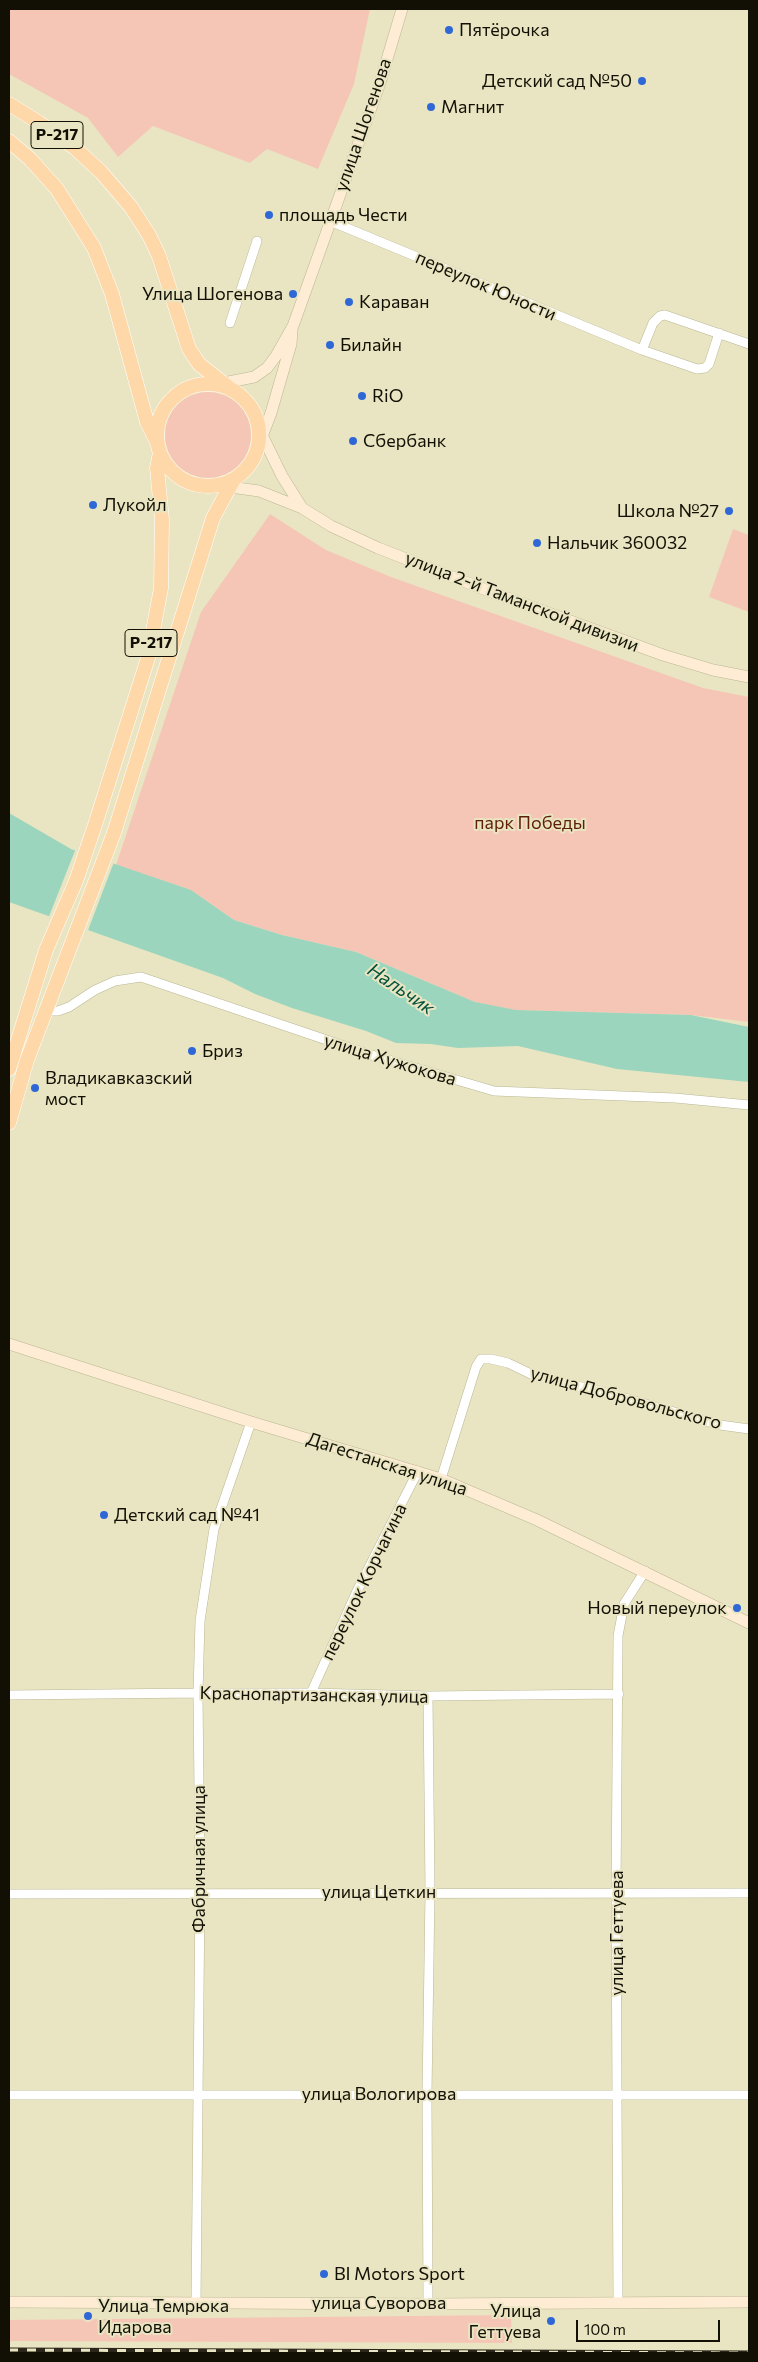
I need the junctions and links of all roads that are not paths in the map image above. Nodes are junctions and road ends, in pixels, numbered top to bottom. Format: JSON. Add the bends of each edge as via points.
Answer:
{"nodes":[{"id":1,"x":402,"y":9,"type":"edge"},
{"id":2,"x":9,"y":104,"type":"edge"},
{"id":3,"x":9,"y":141,"type":"edge"},
{"id":4,"x":330,"y":220,"type":"junction"},
{"id":5,"x":259,"y":242,"type":"dead end"},
{"id":6,"x":233,"y":324,"type":"dead end"},
{"id":7,"x":293,"y":326,"type":"junction"},
{"id":8,"x":719,"y":333,"type":"junction"},
{"id":9,"x":749,"y":344,"type":"edge"},
{"id":10,"x":642,"y":350,"type":"junction"},
{"id":11,"x":223,"y":385,"type":"junction"},
{"id":12,"x":259,"y":436,"type":"junction"},
{"id":13,"x":158,"y":447,"type":"junction"},
{"id":14,"x":226,"y":484,"type":"junction"},
{"id":15,"x":302,"y":508,"type":"junction"},
{"id":16,"x":749,"y":677,"type":"edge"},
{"id":17,"x":46,"y":1011,"type":"junction"},
{"id":18,"x":9,"y":1069,"type":"edge"},
{"id":19,"x":749,"y":1105,"type":"edge"},
{"id":20,"x":9,"y":1123,"type":"edge"},
{"id":21,"x":9,"y":1344,"type":"edge"},
{"id":22,"x":251,"y":1422,"type":"junction"},
{"id":23,"x":749,"y":1429,"type":"edge"},
{"id":24,"x":418,"y":1471,"type":"junction"},
{"id":25,"x":441,"y":1479,"type":"junction"},
{"id":26,"x":645,"y":1571,"type":"junction"},
{"id":27,"x":749,"y":1623,"type":"edge"},
{"id":28,"x":198,"y":1693,"type":"junction"},
{"id":29,"x":311,"y":1693,"type":"junction"},
{"id":30,"x":619,"y":1694,"type":"junction"},
{"id":31,"x":9,"y":1695,"type":"edge"},
{"id":32,"x":428,"y":1696,"type":"junction"},
{"id":33,"x":200,"y":1892,"type":"junction"},
{"id":34,"x":430,"y":1892,"type":"junction"},
{"id":35,"x":616,"y":1892,"type":"junction"},
{"id":36,"x":749,"y":1893,"type":"edge"},
{"id":37,"x":9,"y":1894,"type":"edge"},
{"id":38,"x":9,"y":2094,"type":"edge"},
{"id":39,"x":199,"y":2094,"type":"junction"},
{"id":40,"x":427,"y":2094,"type":"junction"},
{"id":41,"x":618,"y":2094,"type":"junction"},
{"id":42,"x":749,"y":2094,"type":"edge"},
{"id":43,"x":9,"y":2302,"type":"edge"},
{"id":44,"x":618,"y":2302,"type":"junction"},
{"id":45,"x":749,"y":2302,"type":"edge"},
{"id":46,"x":196,"y":2303,"type":"junction"},
{"id":47,"x":428,"y":2304,"type":"junction"}],
"edges":[{"from":1,"to":4,"type":"street","name":"улица Шогенова","via":[[380,83]]},
{"from":2,"to":11,"type":"main road","number":"Р-217","via":[[75,148],[131,207],[155,246],[189,348],[199,364]]},
{"from":3,"to":13,"type":"main road","number":"Р-217","via":[[57,189],[94,248],[112,294],[147,422]]},
{"from":4,"to":7,"type":"street","name":"улица Шогенова"},
{"from":4,"to":10,"type":"street","name":"переулок Юности"},
{"from":5,"to":6,"type":"street"},
{"from":7,"to":11,"type":"street","via":[[267,368],[254,377]]},
{"from":7,"to":12,"type":"street","via":[[271,413]]},
{"from":8,"to":9,"type":"street"},
{"from":8,"to":10,"type":"street","via":[[660,316],[653,323]]},
{"from":8,"to":10,"type":"street","name":"переулок Юности","via":[[709,364],[702,369]]},
{"from":11,"to":12,"type":"main road","number":"Р-217","via":[[245,399],[256,417]]},
{"from":11,"to":13,"type":"main road","number":"Р-217","via":[[204,383],[190,386],[168,402],[156,428]]},
{"from":12,"to":14,"type":"main road","number":"Р-217","via":[[251,462]]},
{"from":12,"to":15,"type":"street"},
{"from":13,"to":14,"type":"main road","number":"Р-217","via":[[173,472],[182,479],[204,486]]},
{"from":13,"to":18,"type":"main road","number":"Р-217","via":[[163,535],[158,609],[141,681],[76,881],[46,950]]},
{"from":14,"to":15,"type":"street","name":"улица 2-й Таманской дивизии","via":[[259,490]]},
{"from":14,"to":17,"type":"main road","number":"Р-217","via":[[114,833]]},
{"from":15,"to":16,"type":"street","name":"улица 2-й Таманской дивизии","via":[[361,540],[494,593],[663,655]]},
{"from":17,"to":19,"type":"street","name":"улица Хужокова","via":[[69,1007],[115,981],[141,978],[365,1053],[494,1091],[675,1098]]},
{"from":17,"to":20,"type":"main road","number":"Р-217","via":[[27,1060]]},
{"from":21,"to":22,"type":"street","name":"Дагестанская улица"},
{"from":22,"to":24,"type":"street","name":"Дагестанская улица"},
{"from":22,"to":28,"type":"street","name":"Фабричная улица","via":[[214,1529],[200,1621]]},
{"from":23,"to":25,"type":"street","name":"улица Добровольского","via":[[535,1376],[491,1358],[481,1359]]},
{"from":24,"to":25,"type":"street","name":"Дагестанская улица"},
{"from":24,"to":29,"type":"street","name":"переулок Корчагина"},
{"from":25,"to":26,"type":"street","name":"Дагестанская улица","via":[[538,1520]]},
{"from":26,"to":27,"type":"street","name":"Дагестанская улица"},
{"from":26,"to":30,"type":"street","name":"улица Геттуева","via":[[628,1595],[620,1618]]},
{"from":28,"to":29,"type":"street","name":"Краснопартизанская улица"},
{"from":28,"to":31,"type":"street","name":"Краснопартизанская улица"},
{"from":28,"to":33,"type":"street","name":"Фабричная улица"},
{"from":29,"to":32,"type":"street","name":"Краснопартизанская улица"},
{"from":30,"to":32,"type":"street","name":"Краснопартизанская улица"},
{"from":30,"to":35,"type":"street","name":"улица Геттуева"},
{"from":32,"to":34,"type":"street"},
{"from":33,"to":34,"type":"street","name":"улица Цеткин"},
{"from":33,"to":37,"type":"street","name":"улица Цеткин"},
{"from":33,"to":39,"type":"street","name":"Фабричная улица"},
{"from":34,"to":35,"type":"street","name":"улица Цеткин"},
{"from":34,"to":40,"type":"street"},
{"from":35,"to":36,"type":"street","name":"улица Цеткин"},
{"from":35,"to":41,"type":"street","name":"улица Геттуева"},
{"from":38,"to":39,"type":"street","name":"улица Вологирова"},
{"from":39,"to":40,"type":"street","name":"улица Вологирова"},
{"from":39,"to":46,"type":"street","name":"Фабричная улица"},
{"from":40,"to":41,"type":"street","name":"улица Вологирова"},
{"from":40,"to":47,"type":"street"},
{"from":41,"to":42,"type":"street","name":"улица Вологирова"},
{"from":41,"to":44,"type":"street","name":"улица Геттуева"},
{"from":43,"to":46,"type":"street","name":"улица Суворова"},
{"from":44,"to":45,"type":"street","name":"улица Суворова"},
{"from":44,"to":47,"type":"street","name":"улица Суворова"},
{"from":46,"to":47,"type":"street","name":"улица Суворова"}]}
